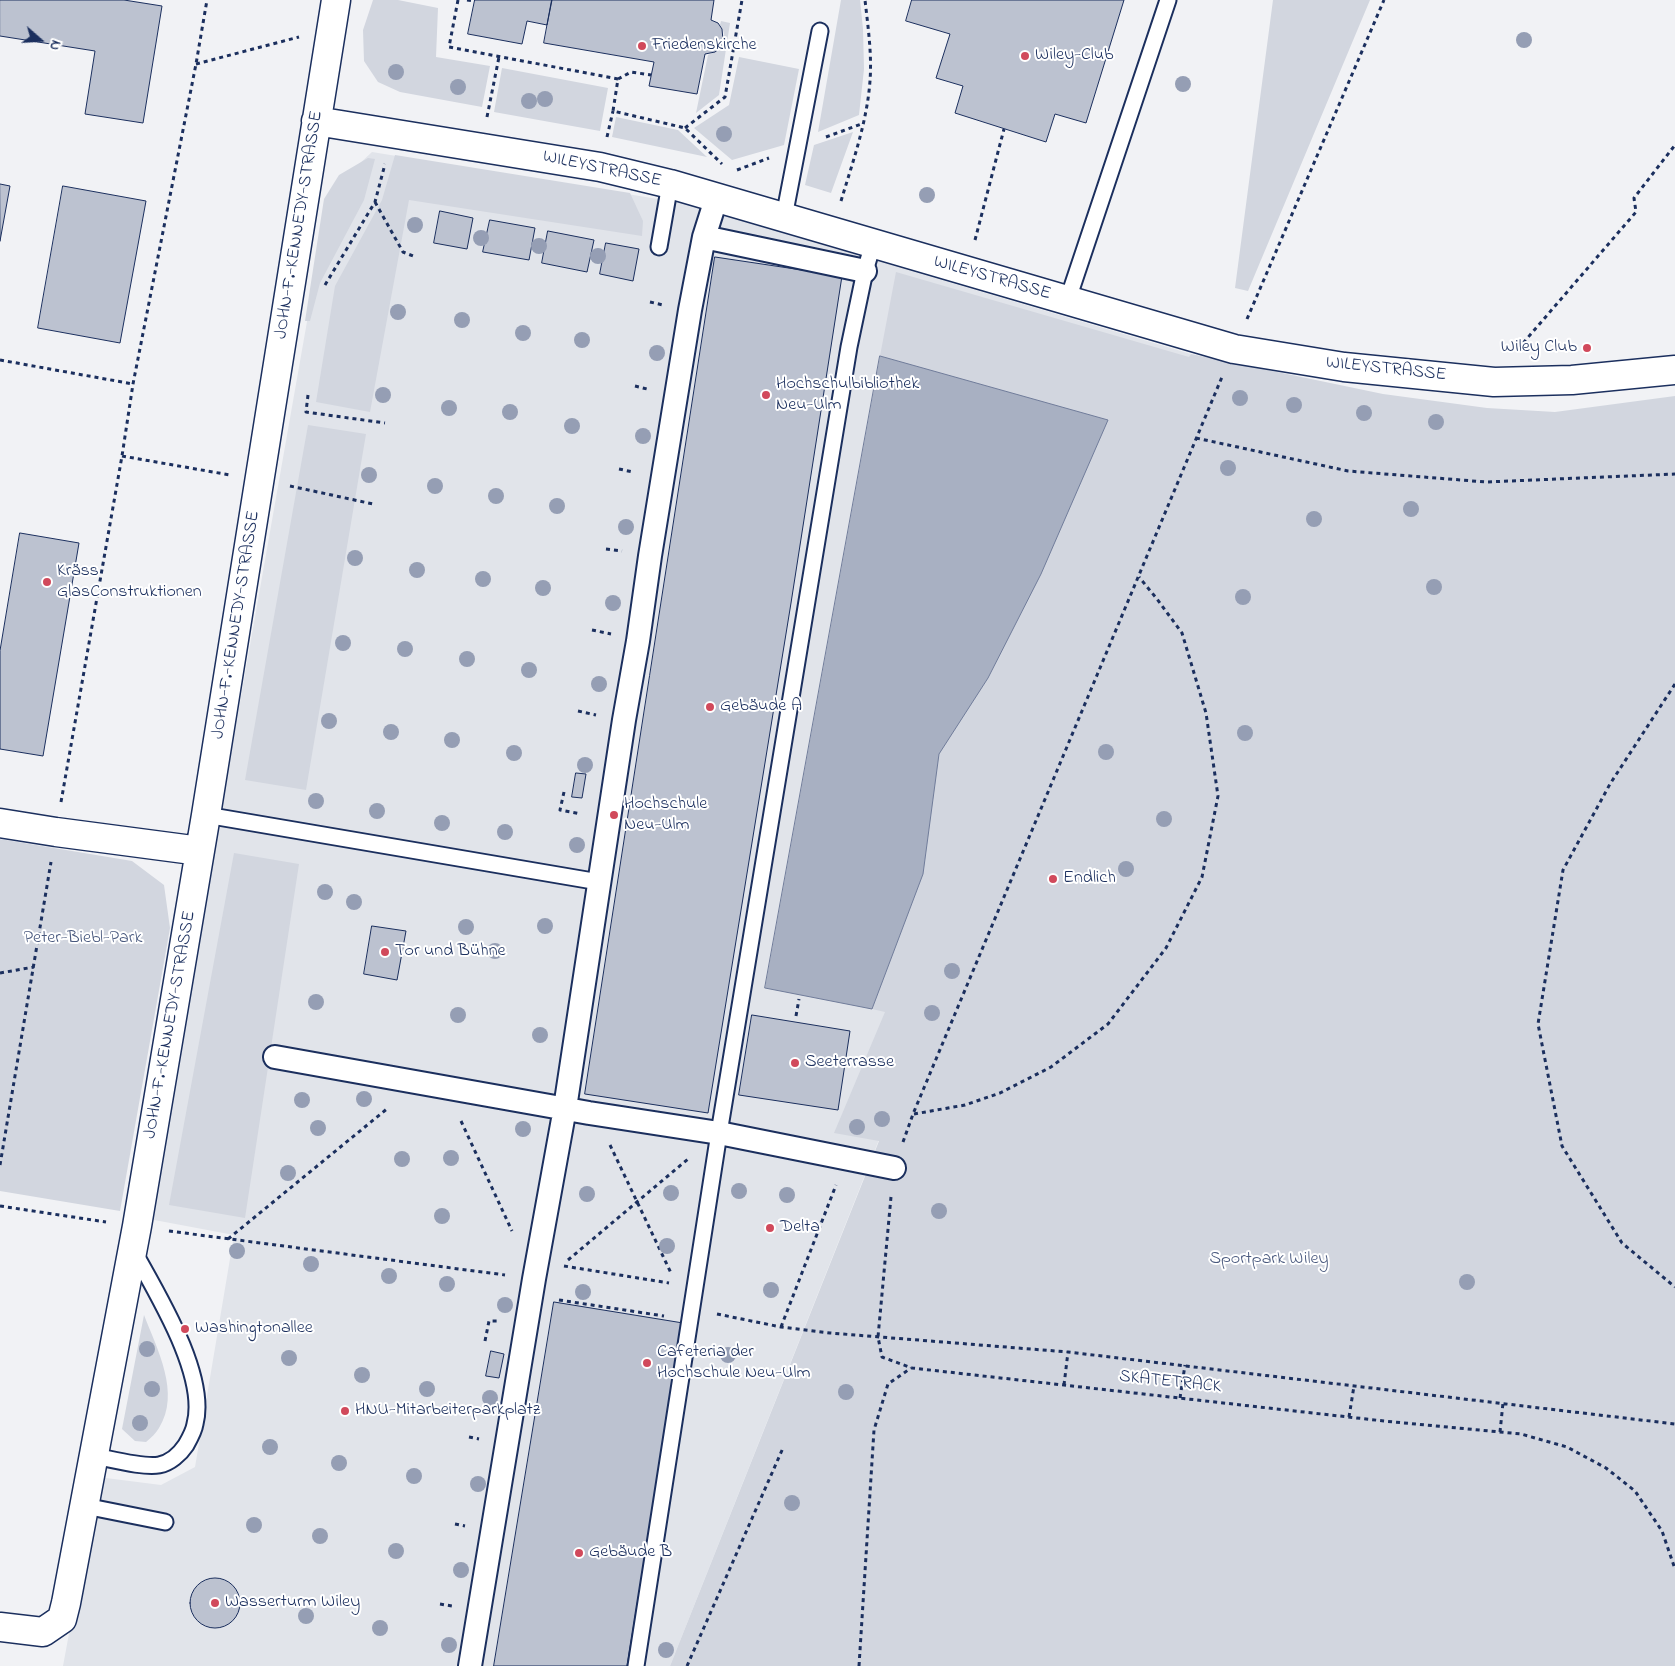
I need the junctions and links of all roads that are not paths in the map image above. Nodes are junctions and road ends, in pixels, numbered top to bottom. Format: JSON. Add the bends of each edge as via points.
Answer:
{"nodes":[{"id":1,"x":336,"y":0,"type":"edge"},
{"id":2,"x":1168,"y":0,"type":"edge"},
{"id":3,"x":820,"y":31,"type":"dead end"},
{"id":4,"x":316,"y":121,"type":"junction"},
{"id":5,"x":670,"y":184,"type":"junction"},
{"id":6,"x":717,"y":196,"type":"junction"},
{"id":7,"x":784,"y":217,"type":"junction"},
{"id":8,"x":704,"y":237,"type":"junction"},
{"id":9,"x":873,"y":244,"type":"junction"},
{"id":10,"x":659,"y":247,"type":"dead end"},
{"id":11,"x":865,"y":271,"type":"junction"},
{"id":12,"x":1067,"y":302,"type":"junction"},
{"id":13,"x":1675,"y":370,"type":"edge"},
{"id":14,"x":206,"y":814,"type":"junction"},
{"id":15,"x":0,"y":823,"type":"edge"},
{"id":16,"x":200,"y":851,"type":"junction"},
{"id":17,"x":599,"y":882,"type":"junction"},
{"id":18,"x":275,"y":1056,"type":"dead end"},
{"id":19,"x":566,"y":1108,"type":"junction"},
{"id":20,"x":719,"y":1133,"type":"junction"},
{"id":21,"x":894,"y":1168,"type":"road end"},
{"id":22,"x":135,"y":1238,"type":"junction"},
{"id":23,"x":94,"y":1456,"type":"junction"},
{"id":24,"x":85,"y":1506,"type":"junction"},
{"id":25,"x":166,"y":1522,"type":"dead end"},
{"id":26,"x":0,"y":1627,"type":"edge"},
{"id":27,"x":470,"y":1666,"type":"edge"},
{"id":28,"x":636,"y":1666,"type":"edge"}],
"edges":[{"from":1,"to":4,"type":"street","name":"JOHN-F.-KENNEDY-STRASSE"},
{"from":2,"to":12,"type":"lane"},
{"from":3,"to":7,"type":"lane"},
{"from":4,"to":5,"type":"street","name":"WILEYSTRASSE","via":[[600,167]]},
{"from":4,"to":14,"type":"street","name":"JOHN-F.-KENNEDY-STRASSE"},
{"from":5,"to":6,"type":"street","name":"WILEYSTRASSE"},
{"from":5,"to":10,"type":"lane"},
{"from":6,"to":7,"type":"street","name":"WILEYSTRASSE"},
{"from":6,"to":8,"type":"street"},
{"from":7,"to":9,"type":"street","name":"WILEYSTRASSE"},
{"from":8,"to":11,"type":"street"},
{"from":8,"to":17,"type":"street"},
{"from":9,"to":11,"type":"lane"},
{"from":9,"to":12,"type":"street","name":"WILEYSTRASSE"},
{"from":11,"to":20,"type":"lane","via":[[849,347]]},
{"from":12,"to":13,"type":"street","name":"WILEYSTRASSE","via":[[1234,350],[1344,367],[1494,382],[1572,380]]},
{"from":14,"to":16,"type":"street","name":"JOHN-F.-KENNEDY-STRASSE"},
{"from":14,"to":17,"type":"lane"},
{"from":15,"to":16,"type":"street"},
{"from":16,"to":22,"type":"street","name":"JOHN-F.-KENNEDY-STRASSE"},
{"from":17,"to":19,"type":"street"},
{"from":18,"to":19,"type":"street"},
{"from":19,"to":20,"type":"street"},
{"from":19,"to":27,"type":"street"},
{"from":20,"to":21,"type":"street"},
{"from":20,"to":28,"type":"lane"},
{"from":22,"to":23,"type":"street","name":"JOHN-F.-KENNEDY-STRASSE"},
{"from":22,"to":23,"type":"lane","via":[[188,1362],[195,1388],[196,1423],[180,1453],[159,1465]]},
{"from":23,"to":24,"type":"street","name":"JOHN-F.-KENNEDY-STRASSE"},
{"from":24,"to":25,"type":"lane"},
{"from":24,"to":26,"type":"street","name":"JOHN-F.-KENNEDY-STRASSE","via":[[62,1619],[43,1632]]}]}
